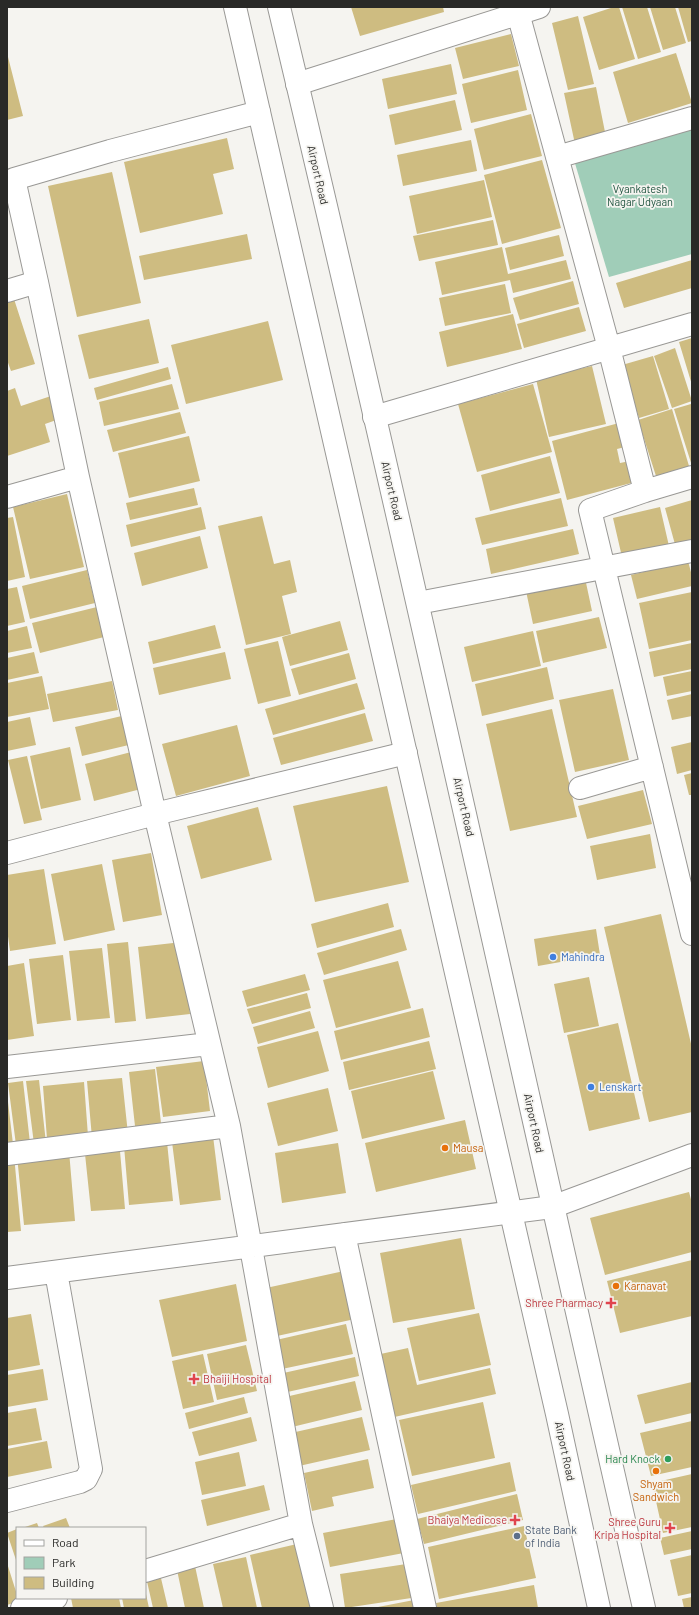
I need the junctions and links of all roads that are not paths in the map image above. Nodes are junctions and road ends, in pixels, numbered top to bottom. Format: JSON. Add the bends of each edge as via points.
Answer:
{"nodes":[{"id":1,"x":235,"y":7,"type":"edge"},
{"id":2,"x":279,"y":7,"type":"edge"},
{"id":3,"x":539,"y":7,"type":"edge"},
{"id":4,"x":518,"y":14,"type":"junction"},
{"id":5,"x":297,"y":84,"type":"junction"},
{"id":6,"x":259,"y":112,"type":"junction"},
{"id":7,"x":692,"y":118,"type":"edge"},
{"id":8,"x":557,"y":156,"type":"junction"},
{"id":9,"x":38,"y":282,"type":"junction"},
{"id":10,"x":7,"y":291,"type":"edge"},
{"id":11,"x":692,"y":324,"type":"edge"},
{"id":12,"x":609,"y":348,"type":"junction"},
{"id":13,"x":374,"y":417,"type":"junction"},
{"id":14,"x":78,"y":477,"type":"junction"},
{"id":15,"x":692,"y":477,"type":"edge"},
{"id":16,"x":645,"y":490,"type":"junction"},
{"id":17,"x":7,"y":497,"type":"edge"},
{"id":18,"x":692,"y":551,"type":"edge"},
{"id":19,"x":603,"y":569,"type":"junction"},
{"id":20,"x":418,"y":603,"type":"junction"},
{"id":21,"x":406,"y":753,"type":"junction"},
{"id":22,"x":652,"y":767,"type":"junction"},
{"id":23,"x":580,"y":788,"type":"dead end"},
{"id":24,"x":155,"y":814,"type":"junction"},
{"id":25,"x":7,"y":853,"type":"edge"},
{"id":26,"x":692,"y":934,"type":"edge"},
{"id":27,"x":209,"y":1044,"type":"junction"},
{"id":28,"x":7,"y":1067,"type":"edge"},
{"id":29,"x":229,"y":1126,"type":"junction"},
{"id":30,"x":7,"y":1154,"type":"edge"},
{"id":31,"x":692,"y":1155,"type":"edge"},
{"id":32,"x":552,"y":1207,"type":"junction"},
{"id":33,"x":511,"y":1212,"type":"junction"},
{"id":34,"x":344,"y":1234,"type":"junction"},
{"id":35,"x":250,"y":1246,"type":"junction"},
{"id":36,"x":56,"y":1272,"type":"junction"},
{"id":37,"x":7,"y":1278,"type":"edge"},
{"id":38,"x":7,"y":1500,"type":"edge"},
{"id":39,"x":301,"y":1524,"type":"junction"},
{"id":40,"x":146,"y":1572,"type":"edge"},
{"id":41,"x":53,"y":1599,"type":"edge"},
{"id":42,"x":22,"y":1608,"type":"edge"},
{"id":43,"x":322,"y":1608,"type":"edge"},
{"id":44,"x":425,"y":1608,"type":"edge"},
{"id":45,"x":599,"y":1608,"type":"edge"},
{"id":46,"x":644,"y":1608,"type":"edge"}],
"edges":[{"from":1,"to":6,"type":"street","name":"Airport Road"},
{"from":2,"to":5,"type":"street","name":"Airport Road"},
{"from":3,"to":4,"type":"street"},
{"from":4,"to":5,"type":"street"},
{"from":4,"to":8,"type":"street"},
{"from":5,"to":13,"type":"street","name":"Airport Road"},
{"from":6,"to":9,"type":"street","via":[[14,179]]},
{"from":6,"to":21,"type":"street","name":"Airport Road"},
{"from":7,"to":8,"type":"street"},
{"from":8,"to":12,"type":"street"},
{"from":9,"to":10,"type":"street"},
{"from":9,"to":14,"type":"street"},
{"from":11,"to":12,"type":"street"},
{"from":12,"to":13,"type":"street"},
{"from":12,"to":16,"type":"street"},
{"from":13,"to":20,"type":"street","name":"Airport Road"},
{"from":14,"to":17,"type":"street"},
{"from":14,"to":24,"type":"street"},
{"from":15,"to":16,"type":"street"},
{"from":16,"to":19,"type":"street","via":[[590,510]]},
{"from":18,"to":19,"type":"street"},
{"from":19,"to":20,"type":"street"},
{"from":19,"to":22,"type":"street"},
{"from":20,"to":32,"type":"street","name":"Airport Road"},
{"from":21,"to":24,"type":"street"},
{"from":21,"to":33,"type":"street","name":"Airport Road"},
{"from":22,"to":23,"type":"street"},
{"from":22,"to":26,"type":"street"},
{"from":24,"to":25,"type":"street"},
{"from":24,"to":27,"type":"street"},
{"from":27,"to":28,"type":"street"},
{"from":27,"to":29,"type":"street"},
{"from":29,"to":30,"type":"street"},
{"from":29,"to":35,"type":"street"},
{"from":31,"to":32,"type":"street"},
{"from":32,"to":33,"type":"street"},
{"from":32,"to":46,"type":"street","name":"Airport Road"},
{"from":33,"to":34,"type":"street"},
{"from":33,"to":45,"type":"street","name":"Airport Road"},
{"from":34,"to":35,"type":"street"},
{"from":34,"to":44,"type":"street"},
{"from":35,"to":36,"type":"street"},
{"from":35,"to":39,"type":"street"},
{"from":36,"to":37,"type":"street"},
{"from":36,"to":38,"type":"street","via":[[91,1469],[86,1479],[80,1482]]},
{"from":39,"to":40,"type":"street"},
{"from":39,"to":43,"type":"street"},
{"from":41,"to":42,"type":"street"}]}
